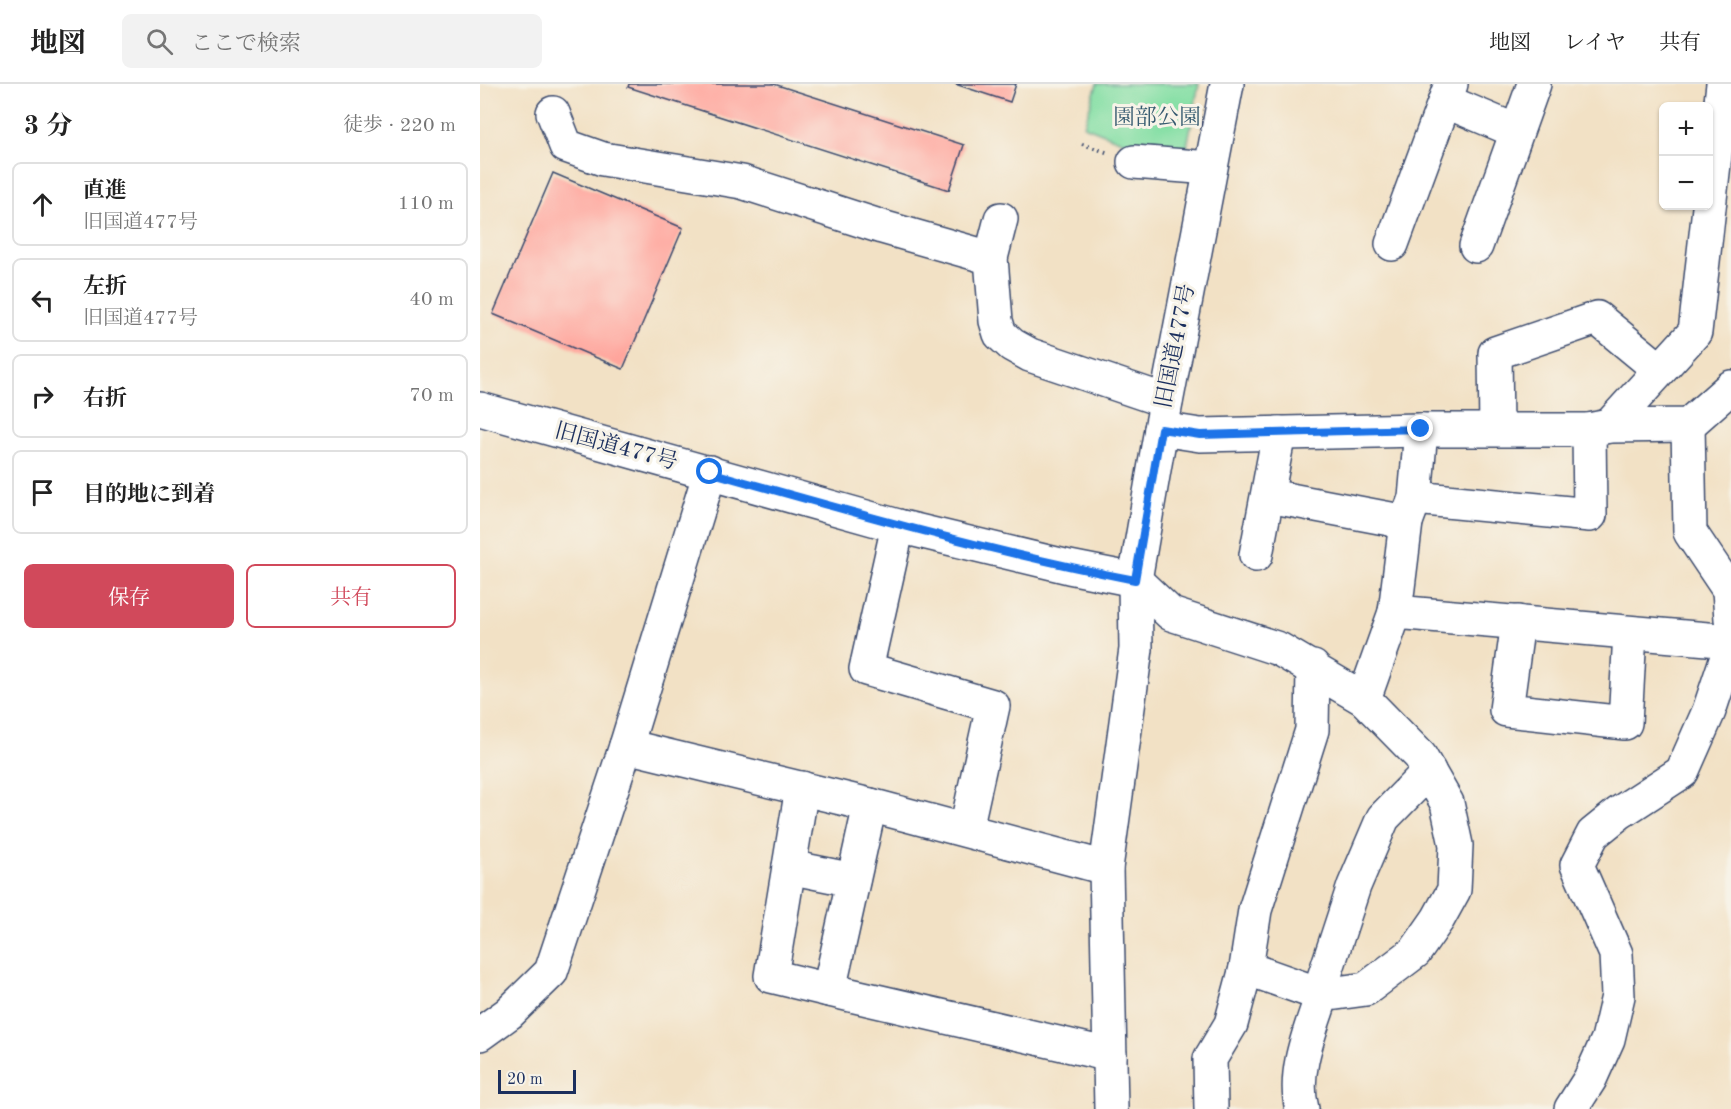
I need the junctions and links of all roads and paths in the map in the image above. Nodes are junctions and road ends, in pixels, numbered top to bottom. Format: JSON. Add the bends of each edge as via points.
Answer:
{"nodes":[{"id":1,"x":1227,"y":84,"type":"edge"},
{"id":2,"x":1534,"y":84,"type":"edge"},
{"id":3,"x":1723,"y":84,"type":"edge"},
{"id":4,"x":1448,"y":93,"type":"edge"},
{"id":5,"x":553,"y":113,"type":"dead end"},
{"id":6,"x":1516,"y":131,"type":"junction"},
{"id":7,"x":1134,"y":162,"type":"dead end"},
{"id":8,"x":1210,"y":168,"type":"junction"},
{"id":9,"x":1001,"y":219,"type":"dead end"},
{"id":10,"x":1392,"y":244,"type":"dead end"},
{"id":11,"x":1476,"y":246,"type":"dead end"},
{"id":12,"x":991,"y":258,"type":"junction"},
{"id":13,"x":1660,"y":370,"type":"junction"},
{"id":14,"x":1731,"y":387,"type":"edge"},
{"id":15,"x":480,"y":410,"type":"edge"},
{"id":16,"x":1163,"y":415,"type":"junction"},
{"id":17,"x":1688,"y":425,"type":"junction"},
{"id":18,"x":1599,"y":428,"type":"junction"},
{"id":19,"x":1421,"y":429,"type":"junction"},
{"id":20,"x":1496,"y":429,"type":"junction"},
{"id":21,"x":1279,"y":432,"type":"junction"},
{"id":22,"x":710,"y":472,"type":"junction"},
{"id":23,"x":1269,"y":496,"type":"junction"},
{"id":24,"x":1410,"y":510,"type":"junction"},
{"id":25,"x":898,"y":526,"type":"junction"},
{"id":26,"x":1256,"y":555,"type":"dead end"},
{"id":27,"x":1135,"y":580,"type":"junction"},
{"id":28,"x":1395,"y":612,"type":"junction"},
{"id":29,"x":1731,"y":619,"type":"edge"},
{"id":30,"x":1518,"y":622,"type":"junction"},
{"id":31,"x":1630,"y":633,"type":"junction"},
{"id":32,"x":1731,"y":643,"type":"edge"},
{"id":33,"x":1313,"y":667,"type":"junction"},
{"id":34,"x":1364,"y":699,"type":"junction"},
{"id":35,"x":626,"y":746,"type":"junction"},
{"id":36,"x":1429,"y":771,"type":"junction"},
{"id":37,"x":802,"y":788,"type":"junction"},
{"id":38,"x":870,"y":805,"type":"junction"},
{"id":39,"x":966,"y":830,"type":"junction"},
{"id":40,"x":789,"y":867,"type":"junction"},
{"id":41,"x":1106,"y":868,"type":"junction"},
{"id":42,"x":853,"y":880,"type":"junction"},
{"id":43,"x":1245,"y":968,"type":"junction"},
{"id":44,"x":830,"y":990,"type":"junction"},
{"id":45,"x":1321,"y":994,"type":"junction"},
{"id":46,"x":480,"y":1034,"type":"edge"},
{"id":47,"x":1110,"y":1055,"type":"junction"},
{"id":48,"x":1111,"y":1109,"type":"edge"},
{"id":49,"x":1211,"y":1109,"type":"edge"},
{"id":50,"x":1302,"y":1109,"type":"edge"},
{"id":51,"x":1571,"y":1109,"type":"edge"}],
"edges":[{"from":1,"to":8,"type":"street","name":"旧国道477号"},
{"from":2,"to":6,"type":"street"},
{"from":3,"to":13,"type":"street","via":[[1695,332]]},
{"from":4,"to":6,"type":"street"},
{"from":4,"to":10,"type":"street"},
{"from":5,"to":12,"type":"street","via":[[566,146],[603,159],[742,182]]},
{"from":6,"to":11,"type":"street"},
{"from":7,"to":8,"type":"street"},
{"from":8,"to":16,"type":"street","name":"旧国道477号"},
{"from":9,"to":12,"type":"street"},
{"from":12,"to":16,"type":"street","via":[[996,321],[1000,334],[1012,345]]},
{"from":13,"to":18,"type":"street"},
{"from":13,"to":20,"type":"street","via":[[1597,318],[1495,353]]},
{"from":14,"to":17,"type":"street"},
{"from":15,"to":22,"type":"street","name":"旧国道477号"},
{"from":16,"to":21,"type":"street","via":[[1200,435]]},
{"from":16,"to":27,"type":"street","name":"旧国道477号"},
{"from":17,"to":18,"type":"street"},
{"from":17,"to":29,"type":"street","via":[[1690,532],[1729,590]]},
{"from":18,"to":20,"type":"street"},
{"from":18,"to":24,"type":"street","via":[[1590,515]]},
{"from":19,"to":20,"type":"street"},
{"from":19,"to":21,"type":"street"},
{"from":19,"to":24,"type":"street"},
{"from":21,"to":23,"type":"street"},
{"from":22,"to":25,"type":"street","name":"旧国道477号"},
{"from":22,"to":35,"type":"street"},
{"from":23,"to":24,"type":"street"},
{"from":23,"to":26,"type":"street"},
{"from":24,"to":28,"type":"street"},
{"from":25,"to":27,"type":"street","name":"旧国道477号"},
{"from":25,"to":39,"type":"street","via":[[866,669],[993,706]]},
{"from":27,"to":33,"type":"street","via":[[1171,614],[1279,649]]},
{"from":27,"to":41,"type":"street","via":[[1136,649]]},
{"from":28,"to":30,"type":"street"},
{"from":28,"to":34,"type":"street"},
{"from":30,"to":31,"type":"street"},
{"from":30,"to":31,"type":"street","via":[[1506,710],[1625,723]]},
{"from":31,"to":32,"type":"street"},
{"from":32,"to":51,"type":"street","via":[[1709,711],[1682,772],[1593,834],[1577,866],[1616,954],[1618,996],[1608,1039]]},
{"from":33,"to":34,"type":"street"},
{"from":33,"to":43,"type":"street","via":[[1312,730],[1255,910]]},
{"from":34,"to":36,"type":"street","via":[[1420,756]]},
{"from":35,"to":37,"type":"street"},
{"from":35,"to":46,"type":"street","via":[[551,972],[509,1013]]},
{"from":36,"to":45,"type":"street","via":[[1383,818],[1354,886]]},
{"from":36,"to":45,"type":"street","via":[[1450,814],[1456,845],[1454,890],[1415,952],[1366,988]]},
{"from":37,"to":38,"type":"street"},
{"from":37,"to":40,"type":"street"},
{"from":38,"to":39,"type":"street"},
{"from":38,"to":42,"type":"street"},
{"from":39,"to":41,"type":"street"},
{"from":40,"to":42,"type":"street"},
{"from":40,"to":44,"type":"street","via":[[771,976]]},
{"from":41,"to":47,"type":"street"},
{"from":42,"to":44,"type":"street"},
{"from":43,"to":45,"type":"street"},
{"from":43,"to":49,"type":"street","via":[[1231,1024],[1210,1059]]},
{"from":44,"to":47,"type":"street"},
{"from":45,"to":50,"type":"street","via":[[1300,1074]]},
{"from":47,"to":48,"type":"street"}]}
